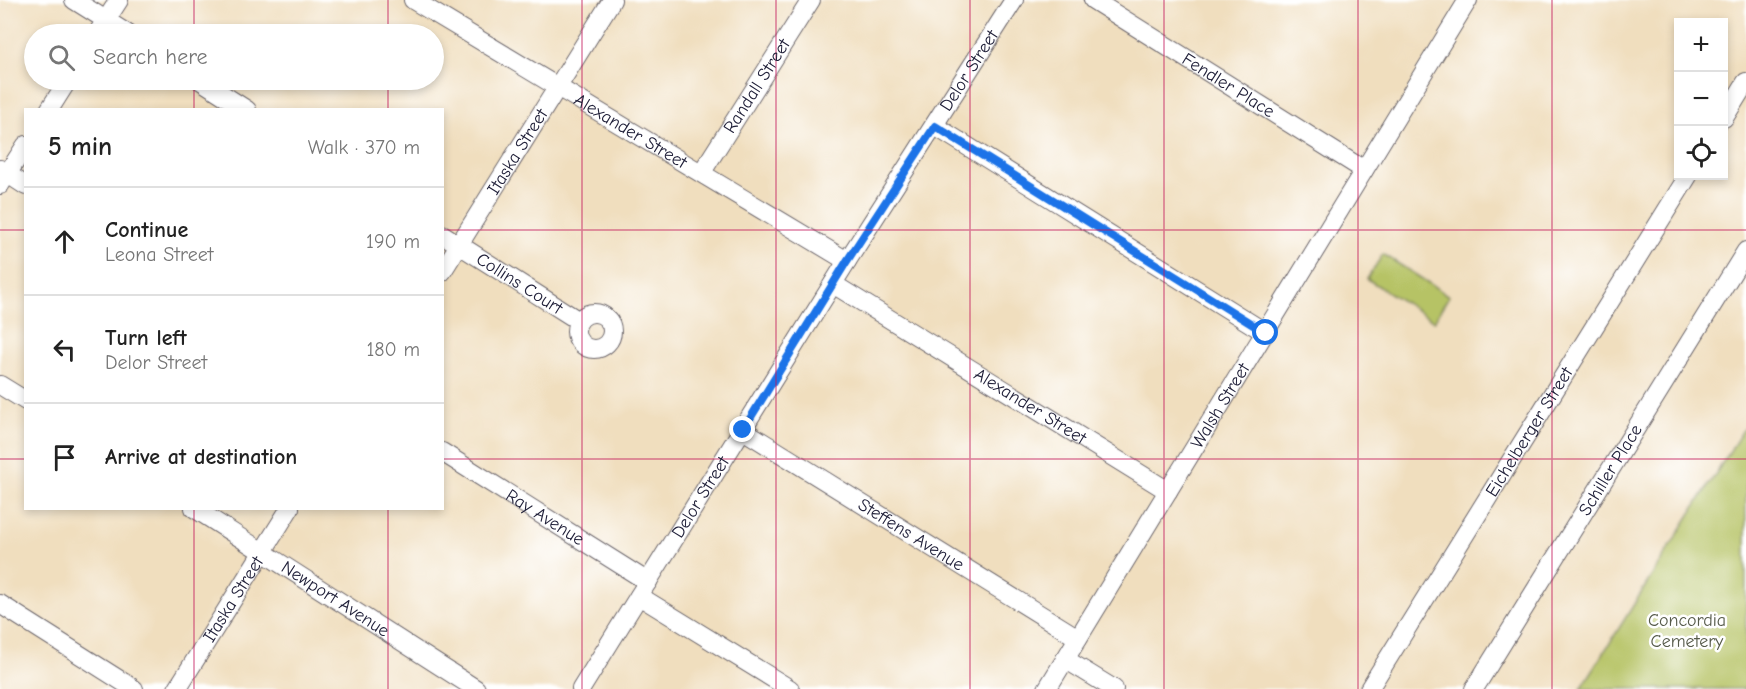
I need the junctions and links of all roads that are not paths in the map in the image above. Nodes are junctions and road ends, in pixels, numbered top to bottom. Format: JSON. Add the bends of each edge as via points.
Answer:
{"nodes":[{"id":1,"x":74,"y":0,"type":"edge"},
{"id":2,"x":119,"y":0,"type":"edge"},
{"id":3,"x":413,"y":0,"type":"edge"},
{"id":4,"x":612,"y":0,"type":"edge"},
{"id":5,"x":811,"y":0,"type":"edge"},
{"id":6,"x":1014,"y":0,"type":"edge"},
{"id":7,"x":1093,"y":0,"type":"edge"},
{"id":8,"x":1466,"y":1,"type":"edge"},
{"id":9,"x":98,"y":24,"type":"edge"},
{"id":10,"x":104,"y":24,"type":"edge"},
{"id":11,"x":1746,"y":82,"type":"edge"},
{"id":12,"x":558,"y":89,"type":"junction"},
{"id":13,"x":62,"y":90,"type":"edge"},
{"id":14,"x":216,"y":90,"type":"edge"},
{"id":15,"x":50,"y":108,"type":"edge"},
{"id":16,"x":244,"y":108,"type":"edge"},
{"id":17,"x":1728,"y":111,"type":"edge"},
{"id":18,"x":935,"y":126,"type":"junction"},
{"id":19,"x":24,"y":148,"type":"edge"},
{"id":20,"x":1364,"y":170,"type":"junction"},
{"id":21,"x":702,"y":172,"type":"junction"},
{"id":22,"x":2,"y":176,"type":"edge"},
{"id":23,"x":1686,"y":180,"type":"edge"},
{"id":24,"x":24,"y":185,"type":"edge"},
{"id":25,"x":444,"y":235,"type":"edge"},
{"id":26,"x":460,"y":245,"type":"junction"},
{"id":27,"x":1746,"y":251,"type":"edge"},
{"id":28,"x":847,"y":261,"type":"junction"},
{"id":29,"x":444,"y":269,"type":"edge"},
{"id":30,"x":833,"y":284,"type":"junction"},
{"id":31,"x":579,"y":321,"type":"dead end"},
{"id":32,"x":1266,"y":333,"type":"junction"},
{"id":33,"x":0,"y":385,"type":"edge"},
{"id":34,"x":24,"y":400,"type":"edge"},
{"id":35,"x":743,"y":430,"type":"junction"},
{"id":36,"x":444,"y":453,"type":"edge"},
{"id":37,"x":1168,"y":491,"type":"junction"},
{"id":38,"x":197,"y":510,"type":"edge"},
{"id":39,"x":289,"y":510,"type":"edge"},
{"id":40,"x":263,"y":552,"type":"junction"},
{"id":41,"x":643,"y":589,"type":"junction"},
{"id":42,"x":0,"y":604,"type":"edge"},
{"id":43,"x":1078,"y":638,"type":"junction"},
{"id":44,"x":1065,"y":659,"type":"junction"},
{"id":45,"x":134,"y":689,"type":"edge"},
{"id":46,"x":177,"y":689,"type":"edge"},
{"id":47,"x":476,"y":689,"type":"edge"},
{"id":48,"x":581,"y":689,"type":"edge"},
{"id":49,"x":790,"y":689,"type":"edge"},
{"id":50,"x":1047,"y":689,"type":"edge"},
{"id":51,"x":1114,"y":689,"type":"edge"},
{"id":52,"x":1369,"y":689,"type":"edge"},
{"id":53,"x":1474,"y":689,"type":"edge"}],
"edges":[{"from":1,"to":9,"type":"street"},
{"from":2,"to":10,"type":"street"},
{"from":3,"to":12,"type":"street","name":"Alexander Street"},
{"from":4,"to":12,"type":"street","name":"Itaska Street"},
{"from":5,"to":21,"type":"street","name":"Randall Street"},
{"from":6,"to":18,"type":"street","name":"Delor Street"},
{"from":7,"to":20,"type":"street","name":"Fendler Place"},
{"from":8,"to":20,"type":"street","name":"Walsh Street"},
{"from":11,"to":17,"type":"street"},
{"from":12,"to":21,"type":"street","name":"Alexander Street"},
{"from":12,"to":26,"type":"street","name":"Itaska Street"},
{"from":13,"to":15,"type":"street"},
{"from":14,"to":16,"type":"street"},
{"from":18,"to":28,"type":"street","name":"Delor Street"},
{"from":18,"to":32,"type":"street"},
{"from":19,"to":22,"type":"street"},
{"from":20,"to":32,"type":"street","name":"Walsh Street"},
{"from":21,"to":28,"type":"street","name":"Alexander Street"},
{"from":22,"to":24,"type":"street"},
{"from":23,"to":52,"type":"street","name":"Eichelberger Street"},
{"from":25,"to":26,"type":"street"},
{"from":26,"to":29,"type":"street","name":"Itaska Street"},
{"from":26,"to":31,"type":"street","name":"Collins Court"},
{"from":27,"to":53,"type":"street","name":"Schiller Place"},
{"from":28,"to":30,"type":"street","name":"Delor Street"},
{"from":30,"to":35,"type":"street","name":"Delor Street"},
{"from":30,"to":37,"type":"street","name":"Alexander Street"},
{"from":32,"to":37,"type":"street","name":"Walsh Street"},
{"from":33,"to":34,"type":"street"},
{"from":35,"to":41,"type":"street","name":"Delor Street"},
{"from":35,"to":43,"type":"street","name":"Steffens Avenue"},
{"from":36,"to":41,"type":"street","name":"Ray Avenue"},
{"from":37,"to":43,"type":"street","name":"Walsh Street"},
{"from":38,"to":40,"type":"street","name":"Newport Avenue"},
{"from":39,"to":40,"type":"street","name":"Itaska Street"},
{"from":40,"to":46,"type":"street","name":"Itaska Street"},
{"from":40,"to":47,"type":"street","name":"Newport Avenue"},
{"from":41,"to":48,"type":"street","name":"Delor Street"},
{"from":41,"to":49,"type":"street","name":"Ray Avenue"},
{"from":42,"to":45,"type":"street"},
{"from":43,"to":44,"type":"street","name":"Walsh Street"},
{"from":44,"to":50,"type":"street","name":"Walsh Street"},
{"from":44,"to":51,"type":"street"}]}
